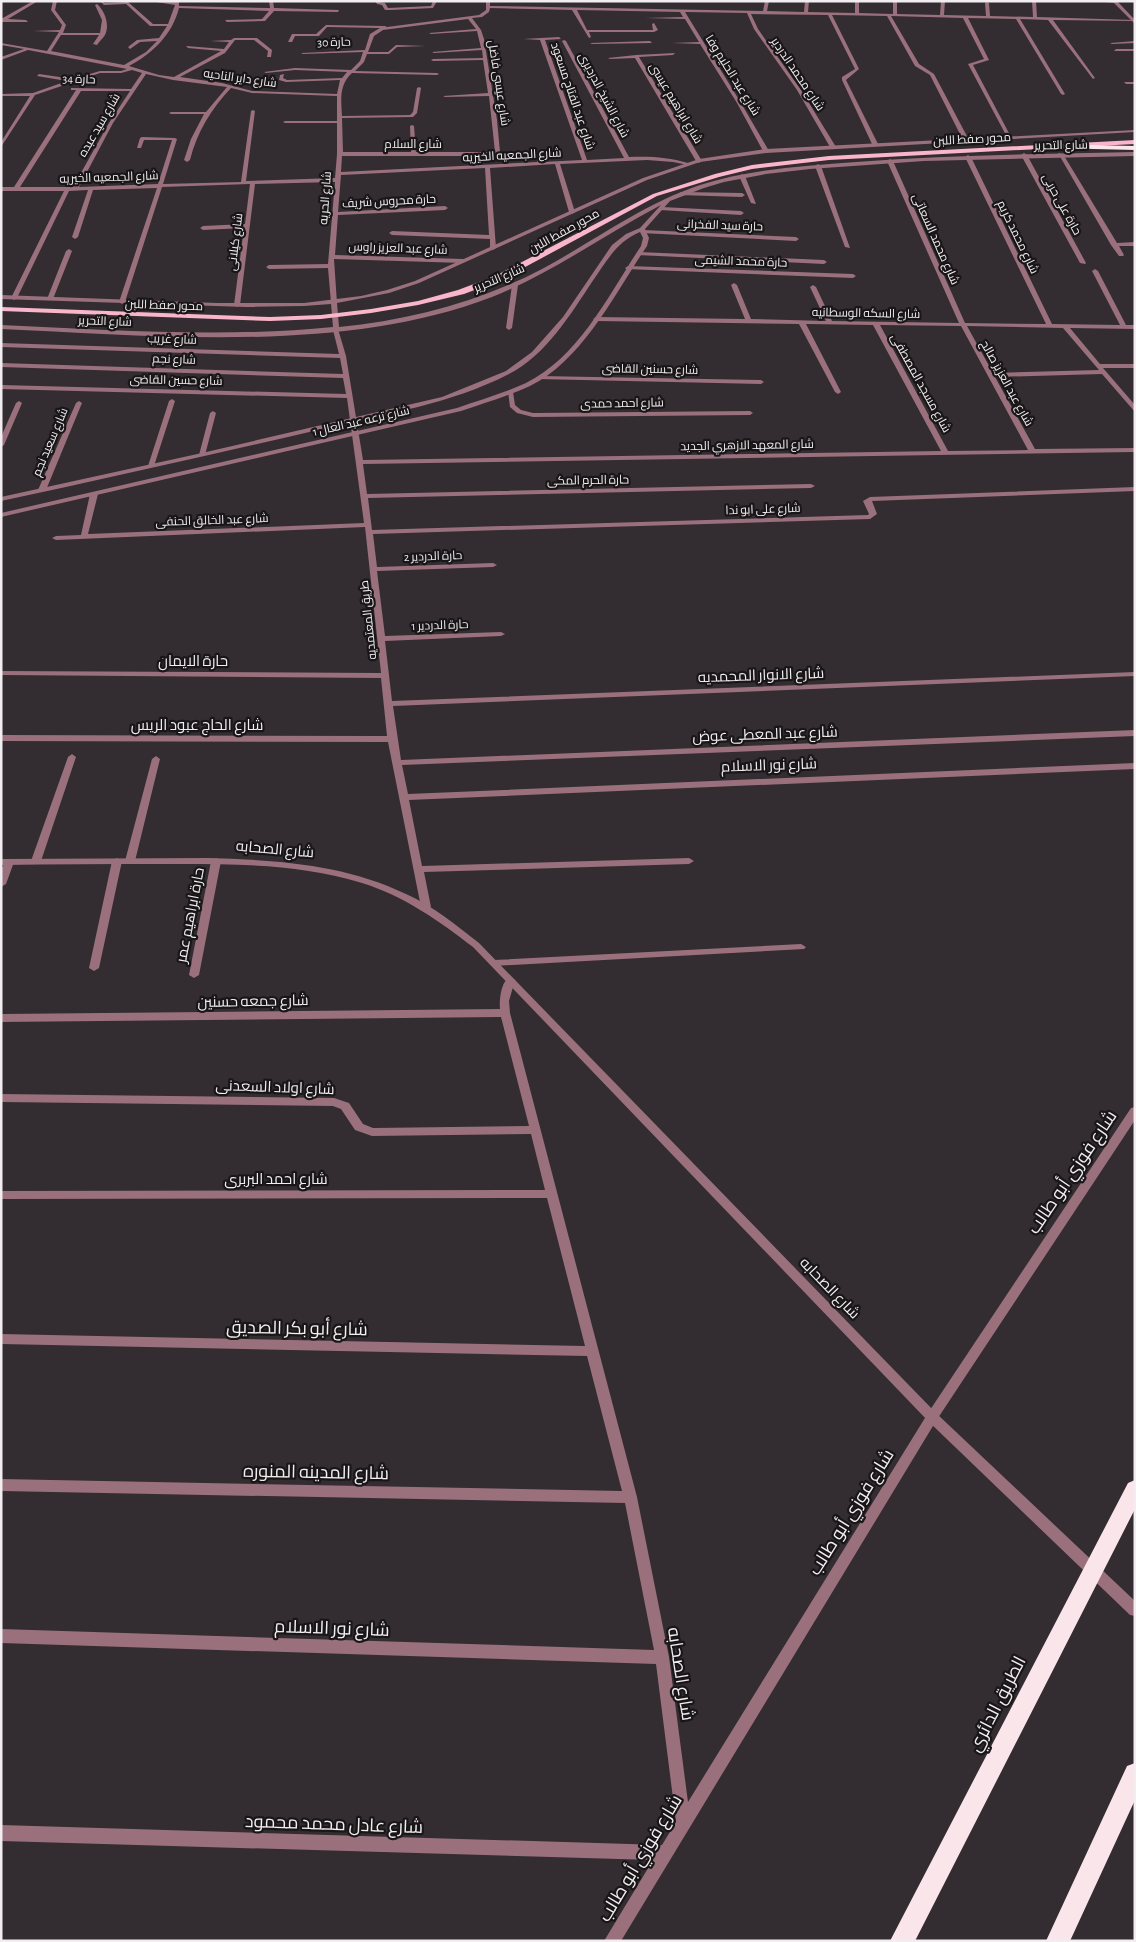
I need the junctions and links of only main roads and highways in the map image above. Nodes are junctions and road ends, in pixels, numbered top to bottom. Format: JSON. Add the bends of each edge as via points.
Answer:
{"nodes":[{"id":1,"x":1135,"y":138,"type":"edge"},
{"id":2,"x":1135,"y":142,"type":"edge"},
{"id":3,"x":1052,"y":146,"type":"junction"},
{"id":4,"x":1135,"y":148,"type":"edge"},
{"id":5,"x":1,"y":304,"type":"edge"},
{"id":6,"x":1,"y":309,"type":"edge"},
{"id":7,"x":1135,"y":1489,"type":"edge"},
{"id":8,"x":1135,"y":1774,"type":"edge"},
{"id":9,"x":902,"y":1941,"type":"edge"},
{"id":10,"x":1058,"y":1941,"type":"edge"}],
"edges":[{"from":1,"to":5,"type":"main road","name":"محور صفط اللبن","via":[[786,158],[711,172],[647,192],[490,275],[454,288],[366,307],[268,314]]},
{"from":2,"to":3,"type":"main road","name":"محور صفط اللبن"},
{"from":3,"to":4,"type":"highway"},
{"from":3,"to":6,"type":"main road","name":"محور صفط اللبن","via":[[830,158],[717,174],[654,195],[498,278],[444,296],[371,311],[270,319]]},
{"from":7,"to":9,"type":"highway","name":"الطريق الدائري"},
{"from":8,"to":10,"type":"highway"}]}
